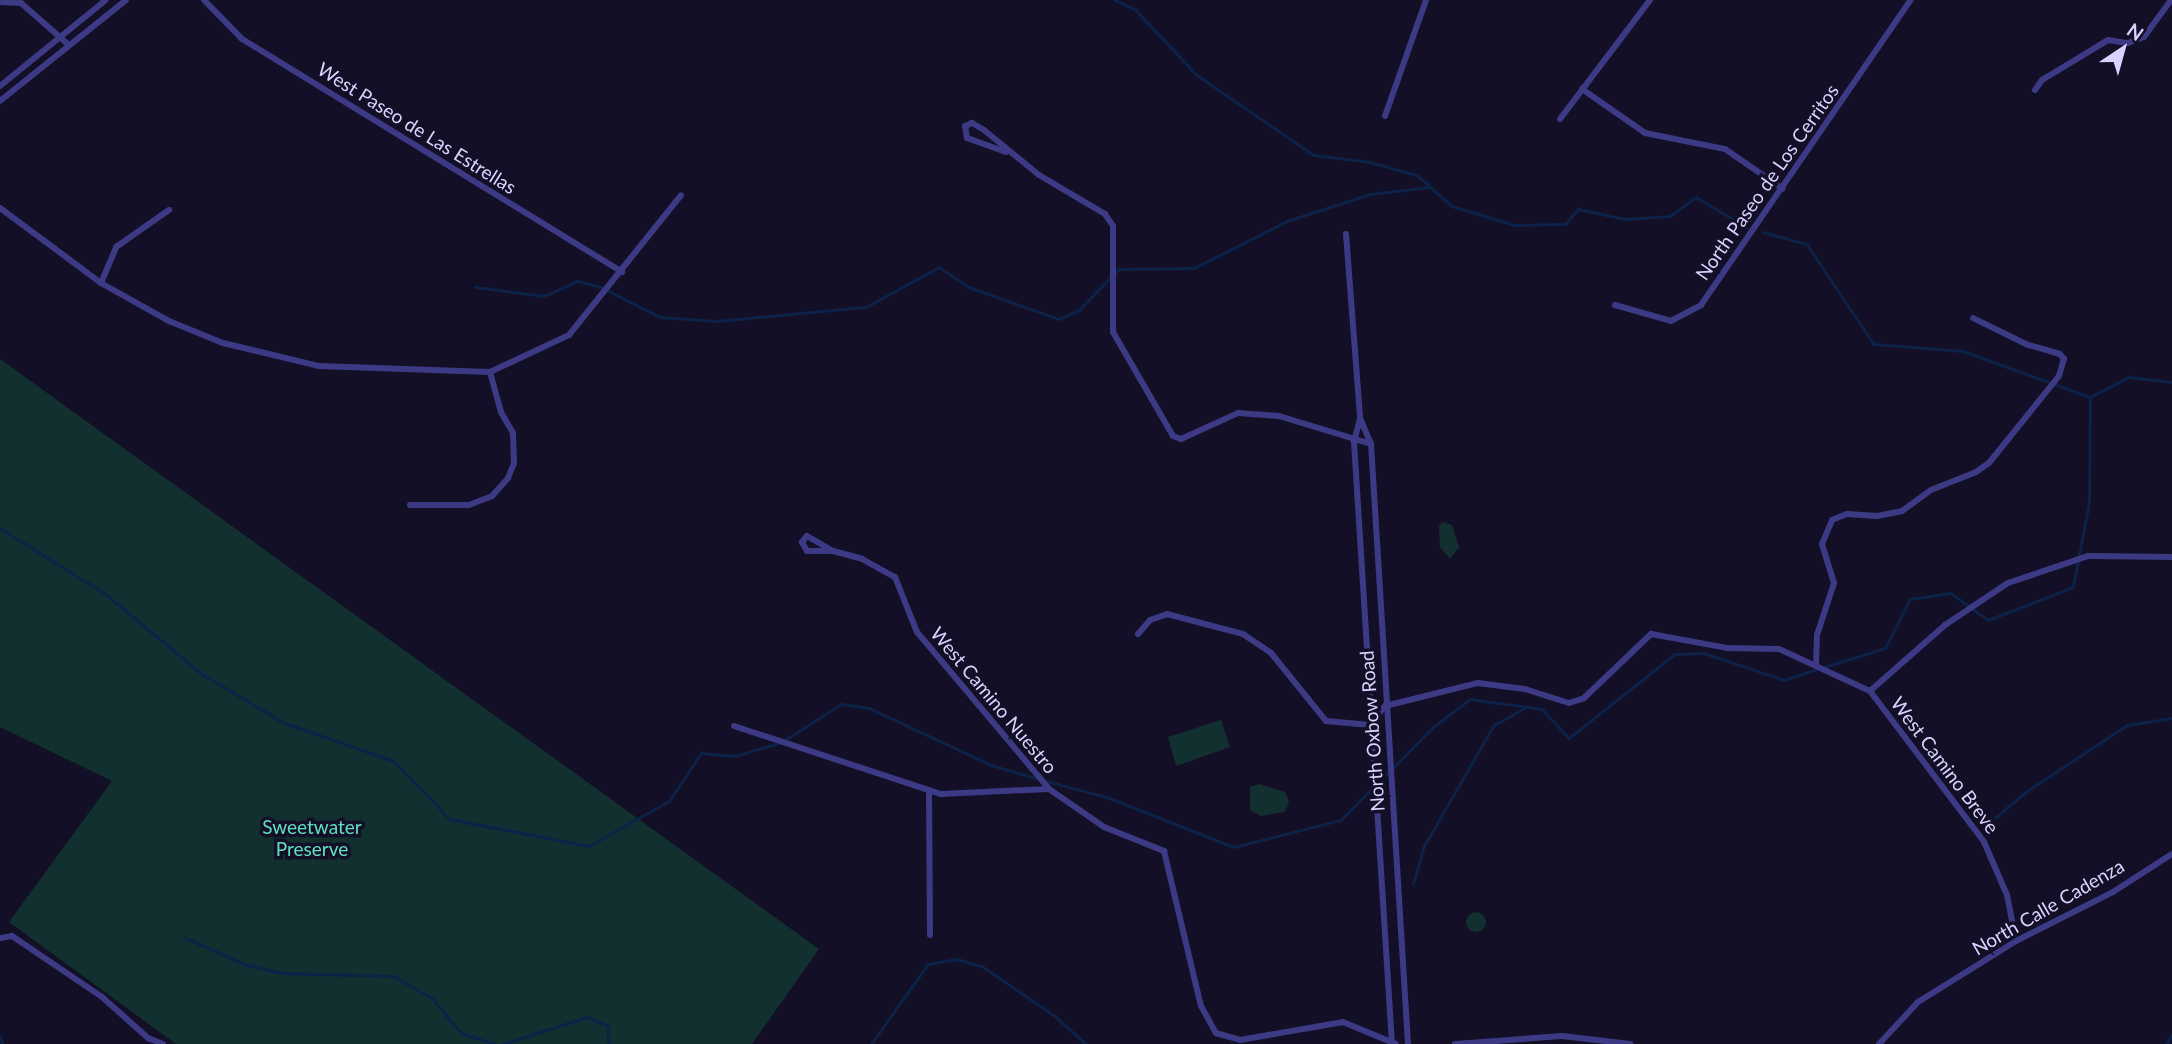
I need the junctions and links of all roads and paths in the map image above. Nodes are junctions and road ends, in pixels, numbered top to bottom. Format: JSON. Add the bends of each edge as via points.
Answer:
{"nodes":[{"id":1,"x":106,"y":0,"type":"edge"},
{"id":2,"x":126,"y":0,"type":"edge"},
{"id":3,"x":204,"y":0,"type":"edge"},
{"id":4,"x":1426,"y":0,"type":"edge"},
{"id":5,"x":1650,"y":0,"type":"edge"},
{"id":6,"x":1911,"y":0,"type":"edge"},
{"id":7,"x":2171,"y":0,"type":"edge"},
{"id":8,"x":0,"y":2,"type":"edge"},
{"id":9,"x":61,"y":36,"type":"junction"},
{"id":10,"x":69,"y":45,"type":"junction"},
{"id":11,"x":0,"y":86,"type":"edge"},
{"id":12,"x":1582,"y":89,"type":"junction"},
{"id":13,"x":2035,"y":90,"type":"dead end"},
{"id":14,"x":0,"y":100,"type":"edge"},
{"id":15,"x":1385,"y":117,"type":"dead end"},
{"id":16,"x":1560,"y":119,"type":"dead end"},
{"id":17,"x":1006,"y":152,"type":"junction"},
{"id":18,"x":1783,"y":189,"type":"junction"},
{"id":19,"x":681,"y":195,"type":"dead end"},
{"id":20,"x":0,"y":208,"type":"edge"},
{"id":21,"x":169,"y":210,"type":"dead end"},
{"id":22,"x":1346,"y":234,"type":"dead end"},
{"id":23,"x":622,"y":272,"type":"junction"},
{"id":24,"x":101,"y":283,"type":"junction"},
{"id":25,"x":1615,"y":305,"type":"dead end"},
{"id":26,"x":1973,"y":318,"type":"dead end"},
{"id":27,"x":490,"y":372,"type":"junction"},
{"id":28,"x":1360,"y":418,"type":"junction"},
{"id":29,"x":1354,"y":442,"type":"junction"},
{"id":30,"x":1371,"y":444,"type":"junction"},
{"id":31,"x":410,"y":505,"type":"dead end"},
{"id":32,"x":833,"y":551,"type":"dead end"},
{"id":33,"x":2172,"y":557,"type":"edge"},
{"id":34,"x":1138,"y":634,"type":"dead end"},
{"id":35,"x":1816,"y":664,"type":"junction"},
{"id":36,"x":1870,"y":691,"type":"junction"},
{"id":37,"x":1385,"y":706,"type":"junction"},
{"id":38,"x":1370,"y":725,"type":"junction"},
{"id":39,"x":734,"y":726,"type":"dead end"},
{"id":40,"x":1049,"y":789,"type":"junction"},
{"id":41,"x":929,"y":790,"type":"junction"},
{"id":42,"x":2172,"y":854,"type":"edge"},
{"id":43,"x":930,"y":935,"type":"dead end"},
{"id":44,"x":0,"y":938,"type":"edge"},
{"id":45,"x":2016,"y":941,"type":"junction"},
{"id":46,"x":1393,"y":1043,"type":"edge"},
{"id":47,"x":163,"y":1044,"type":"edge"},
{"id":48,"x":1408,"y":1044,"type":"edge"},
{"id":49,"x":1455,"y":1044,"type":"edge"},
{"id":50,"x":1631,"y":1044,"type":"edge"},
{"id":51,"x":1879,"y":1044,"type":"edge"}],
"edges":[{"from":1,"to":9,"type":"street"},
{"from":2,"to":10,"type":"street"},
{"from":3,"to":23,"type":"street","name":"West Paseo de Las Estrellas","via":[[242,39]]},
{"from":4,"to":15,"type":"street"},
{"from":5,"to":12,"type":"street"},
{"from":6,"to":18,"type":"street","name":"North Paseo de Los Cerritos"},
{"from":7,"to":13,"type":"street","via":[[2144,37],[2100,44],[2042,80]]},
{"from":8,"to":9,"type":"street","via":[[21,3]]},
{"from":9,"to":10,"type":"street"},
{"from":9,"to":11,"type":"street"},
{"from":10,"to":14,"type":"street"},
{"from":12,"to":16,"type":"street"},
{"from":12,"to":18,"type":"street","via":[[1645,133],[1725,149]]},
{"from":17,"to":17,"type":"street","via":[[984,130],[972,123],[965,126],[967,138]]},
{"from":17,"to":29,"type":"street","via":[[1105,214],[1113,226],[1113,332],[1173,436],[1181,439],[1238,413],[1279,416]]},
{"from":18,"to":25,"type":"street","name":"North Paseo de Los Cerritos","via":[[1701,305],[1671,321]]},
{"from":19,"to":23,"type":"street"},
{"from":20,"to":24,"type":"street"},
{"from":21,"to":24,"type":"street","via":[[116,247]]},
{"from":22,"to":28,"type":"street","name":"North Oxbow Road"},
{"from":23,"to":27,"type":"street","via":[[569,335]]},
{"from":24,"to":27,"type":"street","via":[[169,321],[281,360],[319,366]]},
{"from":26,"to":35,"type":"street","via":[[2028,345],[2060,354],[2064,359],[2059,376],[1989,463],[1976,472],[1931,490],[1902,511],[1877,516],[1847,514],[1832,520],[1822,544],[1834,583],[1818,635]]},
{"from":27,"to":31,"type":"street","via":[[501,412],[513,433],[508,478],[492,496],[468,505]]},
{"from":28,"to":29,"type":"street","name":"North Oxbow Road"},
{"from":28,"to":30,"type":"street","name":"North Oxbow Road"},
{"from":29,"to":30,"type":"street"},
{"from":29,"to":38,"type":"street","name":"North Oxbow Road"},
{"from":30,"to":37,"type":"street","name":"North Oxbow Road"},
{"from":32,"to":40,"type":"street","name":"West Camino Nuestro","via":[[862,559],[895,577],[917,632]]},
{"from":33,"to":36,"type":"street","via":[[2088,556],[2008,583],[1945,625]]},
{"from":34,"to":38,"type":"street","via":[[1150,620],[1167,614],[1244,634],[1270,653],[1326,721]]},
{"from":35,"to":36,"type":"street"},
{"from":35,"to":37,"type":"street","via":[[1779,649],[1727,648],[1651,634],[1584,698],[1569,703],[1525,689],[1478,684]]},
{"from":36,"to":45,"type":"street","name":"West Camino Breve","via":[[1984,842],[2007,895]]},
{"from":37,"to":38,"type":"street"},
{"from":37,"to":48,"type":"street","name":"North Oxbow Road"},
{"from":38,"to":46,"type":"street","name":"North Oxbow Road"},
{"from":39,"to":41,"type":"street","name":"West Camino Nuestro"},
{"from":40,"to":41,"type":"street","name":"West Camino Nuestro","via":[[941,794]]},
{"from":40,"to":46,"type":"street","name":"West Camino Nuestro","via":[[1104,827],[1164,851],[1201,1006],[1216,1033],[1240,1040],[1343,1022]]},
{"from":41,"to":43,"type":"street"},
{"from":42,"to":45,"type":"street","name":"North Calle Cadenza","via":[[2113,892]]},
{"from":44,"to":47,"type":"street","via":[[12,936],[102,996],[148,1038]]},
{"from":45,"to":51,"type":"street","name":"North Calle Cadenza","via":[[1918,1002]]},
{"from":49,"to":50,"type":"street","via":[[1562,1036]]}]}
